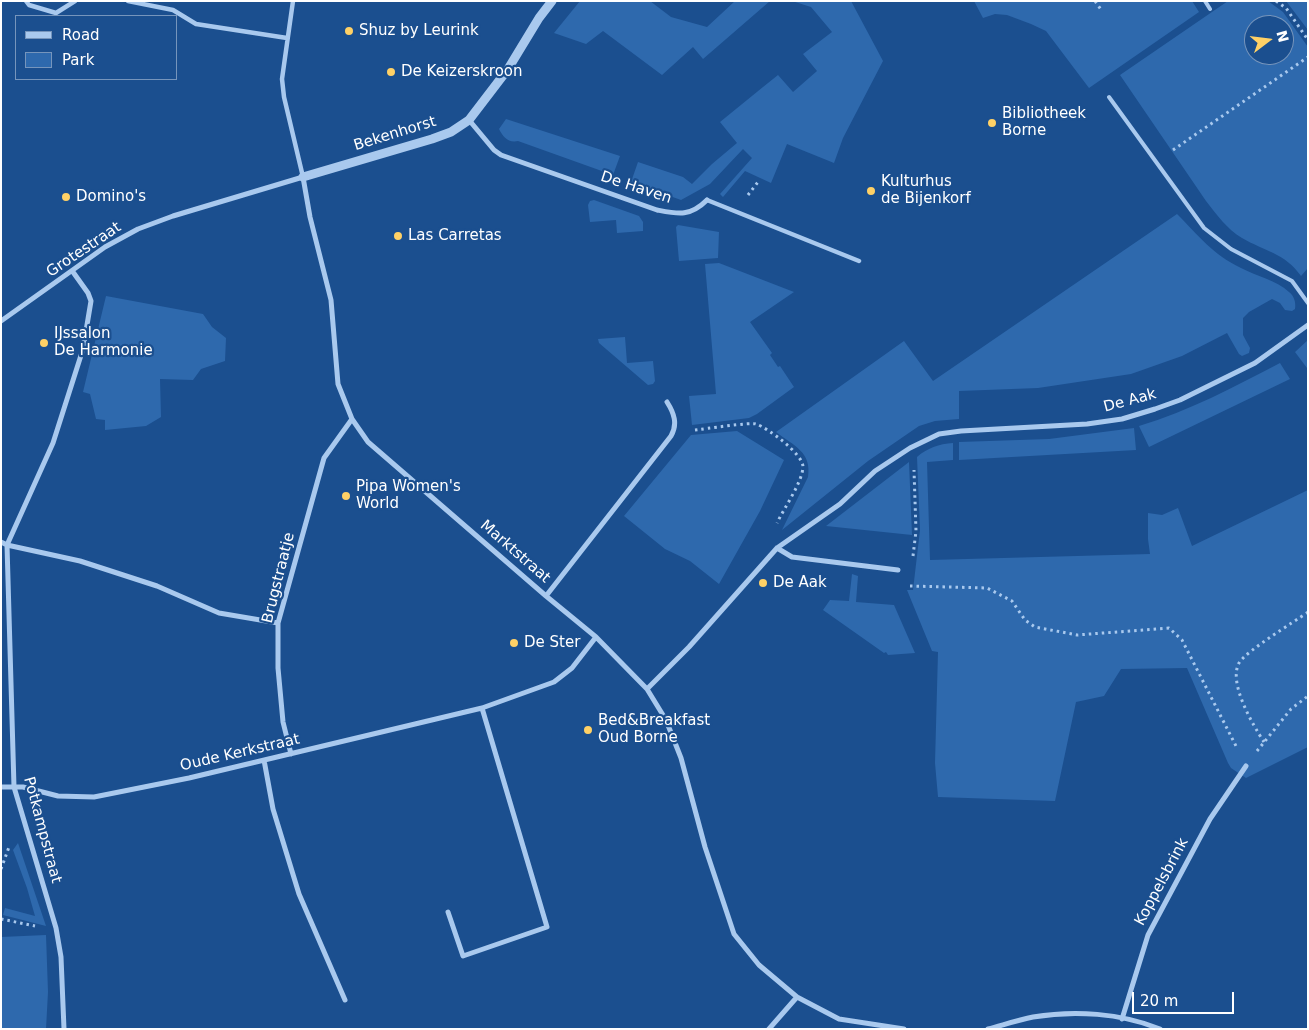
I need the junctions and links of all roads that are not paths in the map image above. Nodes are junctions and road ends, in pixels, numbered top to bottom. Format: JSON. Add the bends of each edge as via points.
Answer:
{"nodes":[{"id":1,"x":26,"y":1,"type":"edge"},
{"id":2,"x":75,"y":1,"type":"edge"},
{"id":3,"x":128,"y":1,"type":"edge"},
{"id":4,"x":292,"y":1,"type":"edge"},
{"id":5,"x":552,"y":1,"type":"edge"},
{"id":6,"x":1205,"y":1,"type":"edge"},
{"id":7,"x":1210,"y":9,"type":"dead end"},
{"id":8,"x":287,"y":38,"type":"junction"},
{"id":9,"x":1109,"y":97,"type":"dead end"},
{"id":10,"x":469,"y":120,"type":"junction"},
{"id":11,"x":303,"y":176,"type":"junction"},
{"id":12,"x":706,"y":200,"type":"joint"},
{"id":13,"x":860,"y":261,"type":"dead end"},
{"id":14,"x":73,"y":272,"type":"junction"},
{"id":15,"x":1308,"y":303,"type":"edge"},
{"id":16,"x":1,"y":322,"type":"edge"},
{"id":17,"x":1308,"y":325,"type":"edge"},
{"id":18,"x":667,"y":402,"type":"dead end"},
{"id":19,"x":352,"y":419,"type":"junction"},
{"id":20,"x":4,"y":544,"type":"edge"},
{"id":21,"x":777,"y":548,"type":"junction"},
{"id":22,"x":898,"y":570,"type":"road end"},
{"id":23,"x":546,"y":596,"type":"junction"},
{"id":24,"x":278,"y":623,"type":"junction"},
{"id":25,"x":596,"y":637,"type":"junction"},
{"id":26,"x":647,"y":689,"type":"junction"},
{"id":27,"x":482,"y":708,"type":"junction"},
{"id":28,"x":291,"y":754,"type":"junction"},
{"id":29,"x":264,"y":760,"type":"junction"},
{"id":30,"x":1246,"y":766,"type":"road end"},
{"id":31,"x":1,"y":787,"type":"edge"},
{"id":32,"x":14,"y":787,"type":"junction"},
{"id":33,"x":448,"y":912,"type":"dead end"},
{"id":34,"x":797,"y":997,"type":"junction"},
{"id":35,"x":345,"y":1000,"type":"dead end"},
{"id":36,"x":1122,"y":1018,"type":"junction"},
{"id":37,"x":64,"y":1029,"type":"edge"},
{"id":38,"x":769,"y":1029,"type":"edge"},
{"id":39,"x":904,"y":1029,"type":"edge"},
{"id":40,"x":988,"y":1029,"type":"edge"},
{"id":41,"x":1160,"y":1029,"type":"edge"}],
"edges":[{"from":1,"to":2,"type":"street","via":[[29,6],[56,13]]},
{"from":3,"to":8,"type":"street","via":[[173,10],[196,24]]},
{"from":4,"to":8,"type":"street"},
{"from":5,"to":10,"type":"street","name":"Bekenhorst","via":[[508,69]]},
{"from":6,"to":7,"type":"lane"},
{"from":8,"to":11,"type":"street","via":[[282,79],[284,98]]},
{"from":9,"to":15,"type":"lane","via":[[1204,228],[1231,249],[1292,281]]},
{"from":10,"to":11,"type":"street","name":"Bekenhorst","via":[[432,139]]},
{"from":10,"to":12,"type":"street","name":"De Haven","via":[[501,155],[657,210],[680,214],[695,210]]},
{"from":11,"to":14,"type":"street","name":"Grotestraat","via":[[138,229],[105,247]]},
{"from":11,"to":19,"type":"street","name":"Marktstraat","via":[[331,300],[338,384]]},
{"from":12,"to":13,"type":"street","name":"De Haven"},
{"from":14,"to":16,"type":"street","name":"Grotestraat"},
{"from":14,"to":20,"type":"street","name":"Potkampstraat","via":[[91,301],[83,349],[53,443]]},
{"from":17,"to":21,"type":"street","name":"De Aak","via":[[1255,363],[1180,400],[1122,419],[939,434],[875,471],[840,504]]},
{"from":18,"to":23,"type":"street","via":[[674,417],[674,430]]},
{"from":19,"to":23,"type":"street","name":"Marktstraat","via":[[368,442]]},
{"from":19,"to":24,"type":"street","name":"Brugstraatje","via":[[324,458]]},
{"from":20,"to":24,"type":"street","via":[[80,561],[157,586],[219,613]]},
{"from":20,"to":32,"type":"street","name":"Potkampstraat"},
{"from":21,"to":22,"type":"street","via":[[792,557]]},
{"from":21,"to":26,"type":"street"},
{"from":23,"to":25,"type":"street","name":"Marktstraat"},
{"from":24,"to":28,"type":"street","name":"Brugstraatje","via":[[283,722]]},
{"from":25,"to":26,"type":"street","name":"Marktstraat"},
{"from":25,"to":27,"type":"street","name":"Oude Kerkstraat","via":[[572,668],[554,682]]},
{"from":26,"to":34,"type":"street","name":"Marktstraat","via":[[666,720],[681,758],[705,847],[734,934],[759,964]]},
{"from":27,"to":28,"type":"street","name":"Oude Kerkstraat"},
{"from":27,"to":33,"type":"street","via":[[547,928],[463,956]]},
{"from":28,"to":29,"type":"street","name":"Oude Kerkstraat"},
{"from":29,"to":32,"type":"street","name":"Oude Kerkstraat","via":[[94,797],[58,796]]},
{"from":29,"to":35,"type":"street","via":[[273,809],[299,894]]},
{"from":30,"to":36,"type":"street","name":"Koppelsbrink","via":[[1210,820],[1148,935]]},
{"from":31,"to":32,"type":"street","name":"Oude Kerkstraat"},
{"from":32,"to":37,"type":"street","name":"Potkampstraat","via":[[56,928],[61,956]]},
{"from":34,"to":38,"type":"street"},
{"from":34,"to":39,"type":"street","via":[[839,1020]]},
{"from":36,"to":40,"type":"street","via":[[1082,1013],[1033,1017]]},
{"from":36,"to":41,"type":"street"}]}
